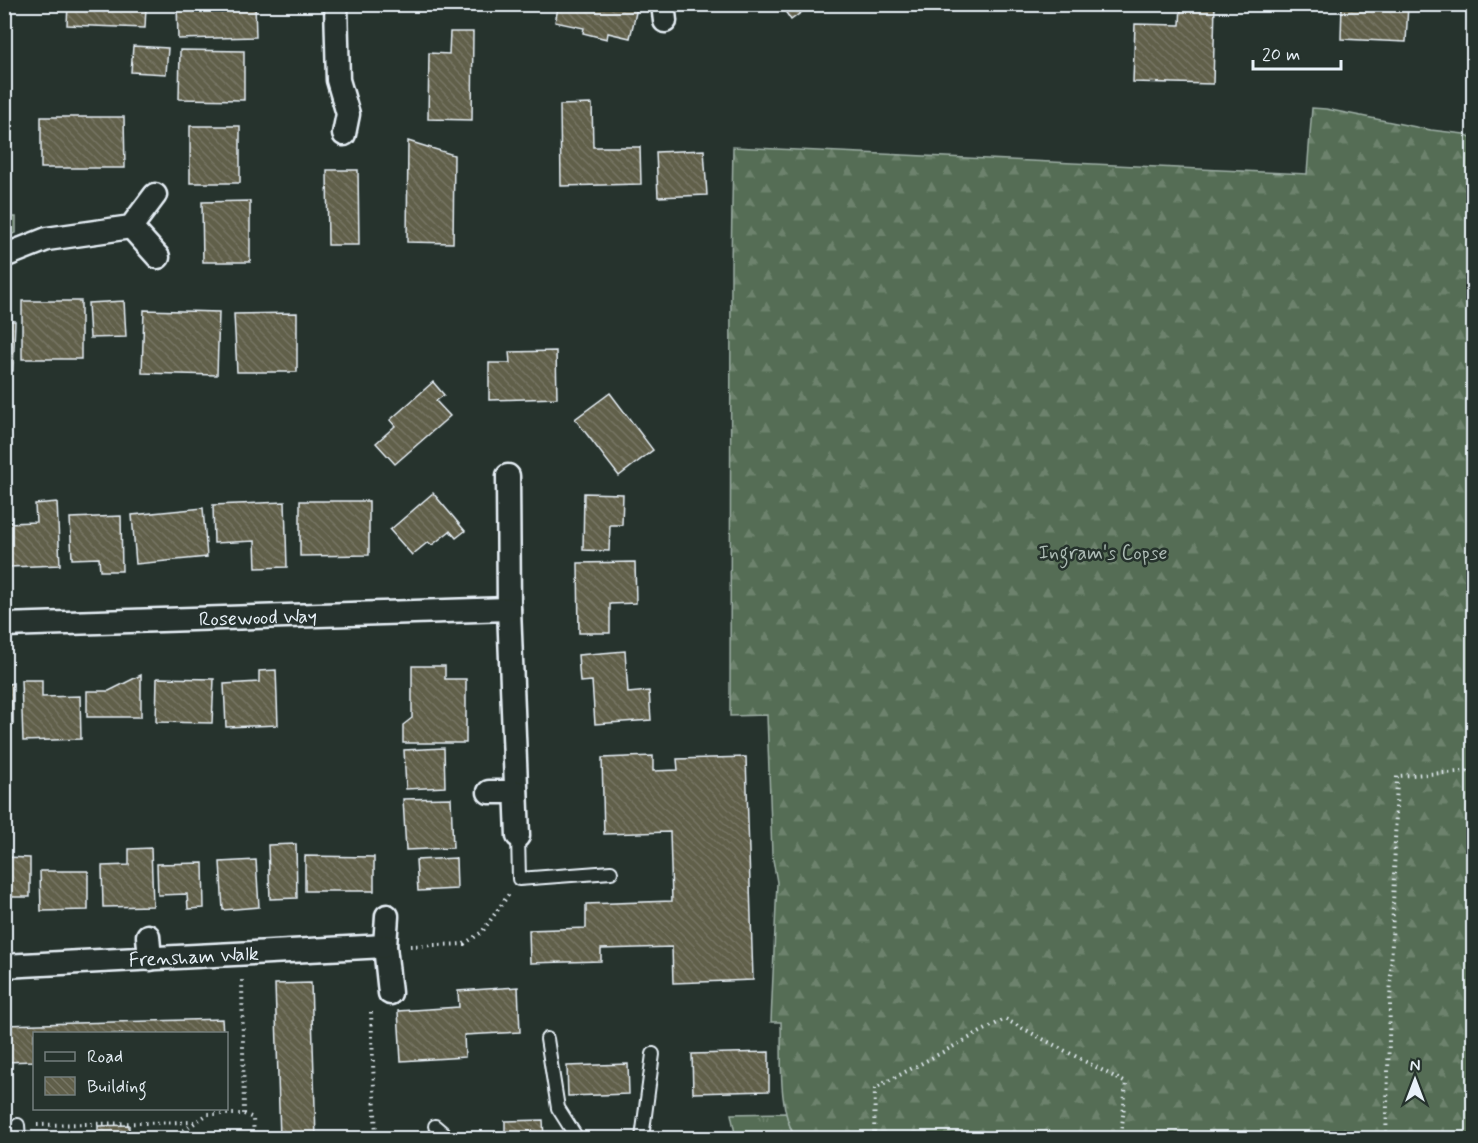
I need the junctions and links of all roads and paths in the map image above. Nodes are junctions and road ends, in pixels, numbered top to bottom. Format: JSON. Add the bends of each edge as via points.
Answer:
{"nodes":[{"id":1,"x":336,"y":4,"type":"edge"},
{"id":2,"x":344,"y":134,"type":"dead end"},
{"id":3,"x":155,"y":195,"type":"dead end"},
{"id":4,"x":131,"y":227,"type":"junction"},
{"id":5,"x":4,"y":256,"type":"edge"},
{"id":6,"x":158,"y":257,"type":"dead end"},
{"id":7,"x":508,"y":476,"type":"dead end"},
{"id":8,"x":509,"y":609,"type":"junction"},
{"id":9,"x":4,"y":625,"type":"edge"},
{"id":10,"x":1473,"y":771,"type":"edge"},
{"id":11,"x":489,"y":792,"type":"dead end"},
{"id":12,"x":516,"y":792,"type":"junction"},
{"id":13,"x":518,"y":836,"type":"joint"},
{"id":14,"x":611,"y":872,"type":"dead end"},
{"id":15,"x":519,"y":879,"type":"junction"},
{"id":16,"x":387,"y":916,"type":"dead end"},
{"id":17,"x":148,"y":936,"type":"dead end"},
{"id":18,"x":385,"y":946,"type":"junction"},
{"id":19,"x":241,"y":954,"type":"junction"},
{"id":20,"x":150,"y":959,"type":"junction"},
{"id":21,"x":4,"y":966,"type":"edge"},
{"id":22,"x":390,"y":993,"type":"joint"},
{"id":23,"x":548,"y":1039,"type":"dead end"},
{"id":24,"x":653,"y":1054,"type":"dead end"},
{"id":25,"x":244,"y":1114,"type":"junction"},
{"id":26,"x":195,"y":1122,"type":"junction"},
{"id":27,"x":18,"y":1125,"type":"joint"},
{"id":28,"x":435,"y":1126,"type":"dead end"},
{"id":29,"x":19,"y":1138,"type":"edge"},
{"id":30,"x":175,"y":1138,"type":"edge"},
{"id":31,"x":254,"y":1138,"type":"edge"},
{"id":32,"x":376,"y":1138,"type":"edge"},
{"id":33,"x":449,"y":1138,"type":"edge"},
{"id":34,"x":577,"y":1138,"type":"edge"},
{"id":35,"x":642,"y":1138,"type":"edge"},
{"id":36,"x":874,"y":1138,"type":"edge"},
{"id":37,"x":1121,"y":1138,"type":"edge"},
{"id":38,"x":1386,"y":1138,"type":"edge"}],
"edges":[{"from":1,"to":2,"type":"street","via":[[338,80],[348,114]]},
{"from":3,"to":4,"type":"street"},
{"from":4,"to":5,"type":"street","via":[[47,239]]},
{"from":4,"to":6,"type":"street"},
{"from":7,"to":8,"type":"street"},
{"from":8,"to":9,"type":"street","name":"Rosewood Way"},
{"from":8,"to":12,"type":"street"},
{"from":10,"to":38,"type":"path","via":[[1397,776]]},
{"from":11,"to":12,"type":"street"},
{"from":12,"to":13,"type":"street"},
{"from":13,"to":15,"type":"lane"},
{"from":14,"to":15,"type":"lane"},
{"from":15,"to":18,"type":"path","via":[[482,932],[464,944]]},
{"from":16,"to":18,"type":"street"},
{"from":17,"to":20,"type":"street"},
{"from":18,"to":19,"type":"street","name":"Frensham Walk"},
{"from":18,"to":22,"type":"street"},
{"from":19,"to":20,"type":"street","name":"Frensham Walk"},
{"from":19,"to":25,"type":"path"},
{"from":20,"to":21,"type":"street","name":"Frensham Walk"},
{"from":22,"to":32,"type":"path","via":[[371,998]]},
{"from":23,"to":34,"type":"lane","via":[[558,1108]]},
{"from":24,"to":35,"type":"lane"},
{"from":25,"to":26,"type":"path","via":[[208,1114]]},
{"from":25,"to":31,"type":"path","via":[[253,1118]]},
{"from":26,"to":27,"type":"path"},
{"from":26,"to":30,"type":"path"},
{"from":27,"to":29,"type":"lane"},
{"from":28,"to":33,"type":"lane"},
{"from":36,"to":37,"type":"path","via":[[875,1088],[1005,1019],[1126,1083]]}]}
